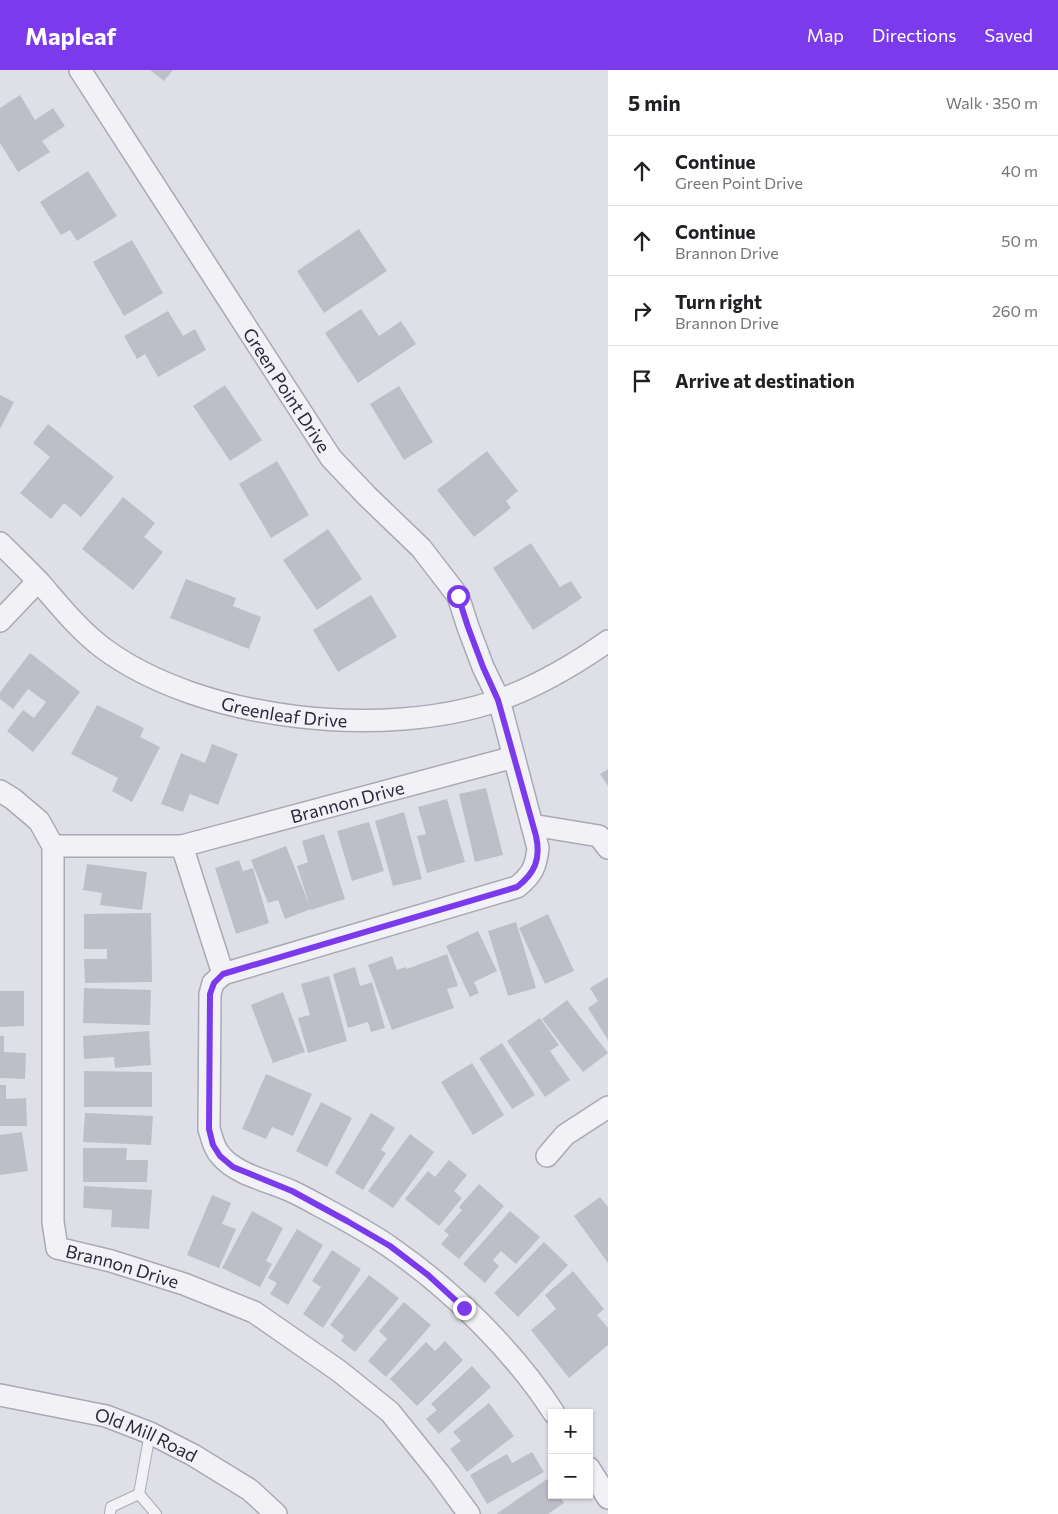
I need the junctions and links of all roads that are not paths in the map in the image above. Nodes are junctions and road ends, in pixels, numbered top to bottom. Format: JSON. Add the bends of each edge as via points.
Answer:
{"nodes":[{"id":1,"x":80,"y":70,"type":"edge"},
{"id":2,"x":0,"y":543,"type":"edge"},
{"id":3,"x":38,"y":581,"type":"junction"},
{"id":4,"x":0,"y":621,"type":"edge"},
{"id":5,"x":608,"y":641,"type":"edge"},
{"id":6,"x":498,"y":700,"type":"junction"},
{"id":7,"x":514,"y":757,"type":"junction"},
{"id":8,"x":0,"y":791,"type":"edge"},
{"id":9,"x":532,"y":824,"type":"junction"},
{"id":10,"x":53,"y":846,"type":"junction"},
{"id":11,"x":182,"y":846,"type":"junction"},
{"id":12,"x":608,"y":848,"type":"edge"},
{"id":13,"x":223,"y":974,"type":"junction"},
{"id":14,"x":608,"y":1107,"type":"edge"},
{"id":15,"x":546,"y":1156,"type":"dead end"},
{"id":16,"x":0,"y":1395,"type":"edge"},
{"id":17,"x":551,"y":1409,"type":"edge"},
{"id":18,"x":150,"y":1433,"type":"junction"},
{"id":19,"x":593,"y":1474,"type":"edge"},
{"id":20,"x":139,"y":1494,"type":"junction"},
{"id":21,"x":608,"y":1498,"type":"edge"},
{"id":22,"x":110,"y":1514,"type":"edge"},
{"id":23,"x":156,"y":1514,"type":"edge"},
{"id":24,"x":276,"y":1514,"type":"edge"},
{"id":25,"x":469,"y":1514,"type":"edge"}],
"edges":[{"from":1,"to":6,"type":"street","name":"Green Point Drive","via":[[332,458],[421,548],[458,596]]},
{"from":2,"to":3,"type":"street","name":"Greenleaf Drive"},
{"from":3,"to":4,"type":"street"},
{"from":3,"to":6,"type":"street","name":"Greenleaf Drive","via":[[74,622],[103,648],[161,681],[217,702],[267,713],[374,722],[432,716]]},
{"from":5,"to":6,"type":"street","name":"Greenleaf Drive","via":[[549,678]]},
{"from":6,"to":7,"type":"street"},
{"from":7,"to":9,"type":"street"},
{"from":7,"to":11,"type":"street","name":"Brannon Drive"},
{"from":8,"to":10,"type":"street","name":"Brannon Drive","via":[[39,820]]},
{"from":9,"to":12,"type":"street","via":[[599,836]]},
{"from":9,"to":13,"type":"street","via":[[538,848],[536,863],[528,878],[517,887]]},
{"from":10,"to":11,"type":"street","name":"Brannon Drive"},
{"from":10,"to":25,"type":"street","name":"Brannon Drive","via":[[54,1222],[57,1248],[184,1284],[254,1312],[339,1371],[390,1412]]},
{"from":11,"to":13,"type":"street"},
{"from":13,"to":17,"type":"street","via":[[214,983],[210,994],[209,1129],[220,1156],[233,1167],[292,1191],[347,1221],[390,1246],[428,1275],[507,1352]]},
{"from":14,"to":15,"type":"street","via":[[565,1135]]},
{"from":16,"to":18,"type":"street","name":"Old Mill Road","via":[[106,1416]]},
{"from":18,"to":20,"type":"lane"},
{"from":18,"to":24,"type":"street","name":"Old Mill Road","via":[[250,1490]]},
{"from":19,"to":21,"type":"street"},
{"from":20,"to":22,"type":"lane","via":[[112,1507]]},
{"from":20,"to":23,"type":"lane"}]}
